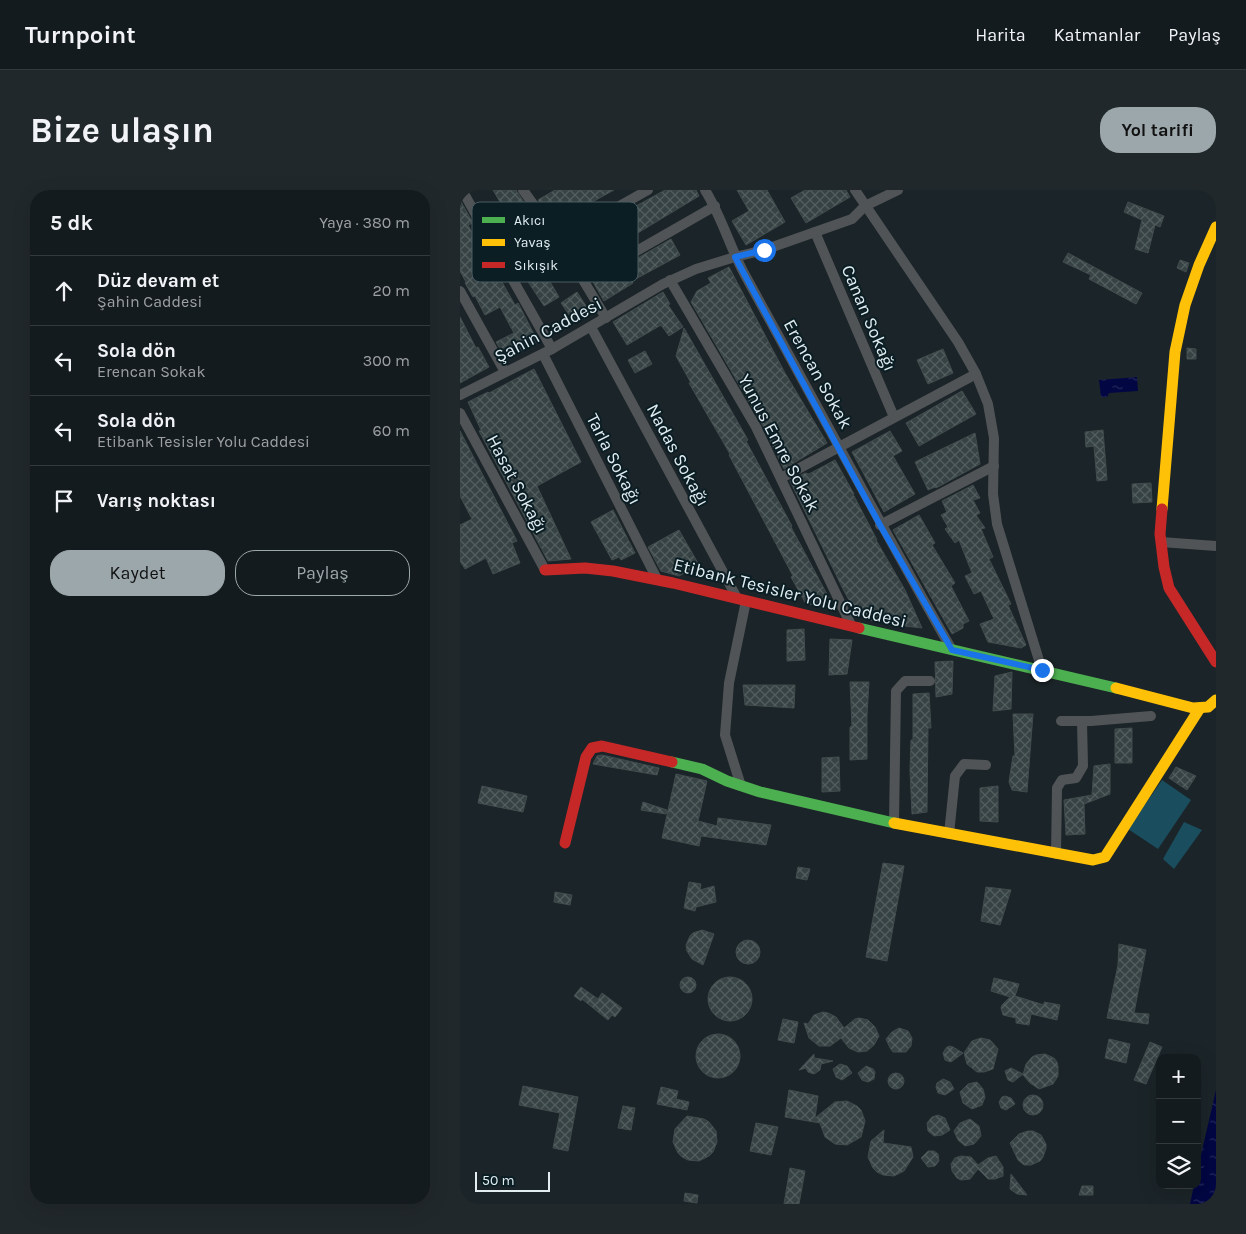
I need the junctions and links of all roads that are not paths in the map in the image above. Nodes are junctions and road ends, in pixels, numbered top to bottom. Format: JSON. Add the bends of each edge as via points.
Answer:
{"nodes":[{"id":1,"x":462,"y":190,"type":"edge"},
{"id":2,"x":523,"y":190,"type":"edge"},
{"id":3,"x":648,"y":190,"type":"edge"},
{"id":4,"x":705,"y":190,"type":"edge"},
{"id":5,"x":855,"y":190,"type":"edge"},
{"id":6,"x":898,"y":190,"type":"edge"},
{"id":7,"x":532,"y":202,"type":"edge"},
{"id":8,"x":627,"y":202,"type":"edge"},
{"id":9,"x":715,"y":206,"type":"junction"},
{"id":10,"x":865,"y":206,"type":"junction"},
{"id":11,"x":472,"y":209,"type":"edge"},
{"id":12,"x":1216,"y":227,"type":"edge"},
{"id":13,"x":815,"y":232,"type":"junction"},
{"id":14,"x":638,"y":250,"type":"edge"},
{"id":15,"x":735,"y":257,"type":"junction"},
{"id":16,"x":670,"y":280,"type":"junction"},
{"id":17,"x":511,"y":282,"type":"edge"},
{"id":18,"x":584,"y":282,"type":"edge"},
{"id":19,"x":460,"y":291,"type":"edge"},
{"id":20,"x":606,"y":318,"type":"junction"},
{"id":21,"x":591,"y":327,"type":"junction"},
{"id":22,"x":547,"y":351,"type":"junction"},
{"id":23,"x":505,"y":372,"type":"junction"},
{"id":24,"x":976,"y":374,"type":"junction"},
{"id":25,"x":460,"y":395,"type":"edge"},
{"id":26,"x":460,"y":413,"type":"edge"},
{"id":27,"x":894,"y":417,"type":"junction"},
{"id":28,"x":840,"y":448,"type":"junction"},
{"id":29,"x":994,"y":466,"type":"junction"},
{"id":30,"x":781,"y":478,"type":"junction"},
{"id":31,"x":880,"y":525,"type":"junction"},
{"id":32,"x":1161,"y":542,"type":"junction"},
{"id":33,"x":1216,"y":546,"type":"edge"},
{"id":34,"x":545,"y":570,"type":"joint"},
{"id":35,"x":657,"y":580,"type":"junction"},
{"id":36,"x":742,"y":599,"type":"junction"},
{"id":37,"x":851,"y":625,"type":"junction"},
{"id":38,"x":952,"y":650,"type":"junction"},
{"id":39,"x":1216,"y":662,"type":"edge"},
{"id":40,"x":1042,"y":670,"type":"junction"},
{"id":41,"x":930,"y":681,"type":"dead end"},
{"id":42,"x":1216,"y":700,"type":"edge"},
{"id":43,"x":1200,"y":708,"type":"junction"},
{"id":44,"x":1151,"y":716,"type":"dead end"},
{"id":45,"x":1061,"y":721,"type":"dead end"},
{"id":46,"x":1082,"y":721,"type":"junction"},
{"id":47,"x":986,"y":765,"type":"dead end"},
{"id":48,"x":741,"y":786,"type":"junction"},
{"id":49,"x":894,"y":824,"type":"junction"},
{"id":50,"x":950,"y":834,"type":"junction"},
{"id":51,"x":565,"y":843,"type":"dead end"},
{"id":52,"x":1056,"y":854,"type":"junction"}],
"edges":[{"from":1,"to":11,"type":"street","name":"Tarla Sokağı"},
{"from":2,"to":7,"type":"street"},
{"from":3,"to":8,"type":"street"},
{"from":4,"to":9,"type":"street","name":"Erencan Sokak"},
{"from":5,"to":10,"type":"street"},
{"from":6,"to":10,"type":"street","name":"Şahin Caddesi"},
{"from":9,"to":14,"type":"street"},
{"from":9,"to":15,"type":"street","name":"Erencan Sokak"},
{"from":10,"to":13,"type":"street","name":"Şahin Caddesi","via":[[852,219]]},
{"from":10,"to":24,"type":"street","via":[[958,342]]},
{"from":12,"to":32,"type":"street","via":[[1185,305],[1175,352]]},
{"from":13,"to":15,"type":"street","name":"Şahin Caddesi"},
{"from":13,"to":27,"type":"street","name":"Canan Sokağı"},
{"from":15,"to":16,"type":"street","name":"Şahin Caddesi"},
{"from":15,"to":28,"type":"street","name":"Erencan Sokak"},
{"from":16,"to":20,"type":"street","name":"Şahin Caddesi"},
{"from":16,"to":30,"type":"street","name":"Yunus Emre Sokak","via":[[756,427]]},
{"from":17,"to":22,"type":"street","name":"Tarla Sokağı"},
{"from":18,"to":20,"type":"street"},
{"from":19,"to":23,"type":"street"},
{"from":20,"to":21,"type":"street","name":"Şahin Caddesi"},
{"from":21,"to":22,"type":"street","name":"Şahin Caddesi"},
{"from":21,"to":36,"type":"street","name":"Nadas Sokağı"},
{"from":22,"to":23,"type":"street","name":"Şahin Caddesi"},
{"from":22,"to":35,"type":"street","name":"Tarla Sokağı"},
{"from":23,"to":25,"type":"street","name":"Şahin Caddesi"},
{"from":24,"to":27,"type":"street"},
{"from":24,"to":29,"type":"street","via":[[988,404],[994,438]]},
{"from":26,"to":34,"type":"street","name":"Hasat Sokağı"},
{"from":27,"to":28,"type":"street"},
{"from":28,"to":30,"type":"street"},
{"from":28,"to":31,"type":"street","name":"Erencan Sokak"},
{"from":29,"to":31,"type":"street"},
{"from":29,"to":40,"type":"street","via":[[997,524]]},
{"from":30,"to":37,"type":"street","name":"Yunus Emre Sokak"},
{"from":31,"to":38,"type":"street","name":"Erencan Sokak"},
{"from":32,"to":33,"type":"street"},
{"from":32,"to":39,"type":"street","via":[[1169,588]]},
{"from":34,"to":35,"type":"street","name":"Etibank Tesisler Yolu Caddesi","via":[[585,568]]},
{"from":35,"to":36,"type":"street","name":"Etibank Tesisler Yolu Caddesi"},
{"from":36,"to":37,"type":"street","name":"Etibank Tesisler Yolu Caddesi"},
{"from":36,"to":48,"type":"street","via":[[725,735]]},
{"from":37,"to":38,"type":"street","name":"Etibank Tesisler Yolu Caddesi"},
{"from":38,"to":40,"type":"street","name":"Etibank Tesisler Yolu Caddesi"},
{"from":40,"to":43,"type":"street","name":"Etibank Tesisler Yolu Caddesi"},
{"from":41,"to":49,"type":"street","via":[[905,682],[896,691]]},
{"from":42,"to":43,"type":"street","via":[[1208,707]]},
{"from":43,"to":52,"type":"street","via":[[1105,857],[1093,860]]},
{"from":44,"to":46,"type":"street"},
{"from":45,"to":46,"type":"street"},
{"from":46,"to":52,"type":"street","via":[[1083,766],[1076,778],[1062,780],[1056,788]]},
{"from":47,"to":50,"type":"street","via":[[964,764],[955,776]]},
{"from":48,"to":49,"type":"street"},
{"from":48,"to":51,"type":"street","via":[[678,762],[602,746],[592,748],[586,757]]},
{"from":49,"to":50,"type":"street"},
{"from":50,"to":52,"type":"street"}]}
